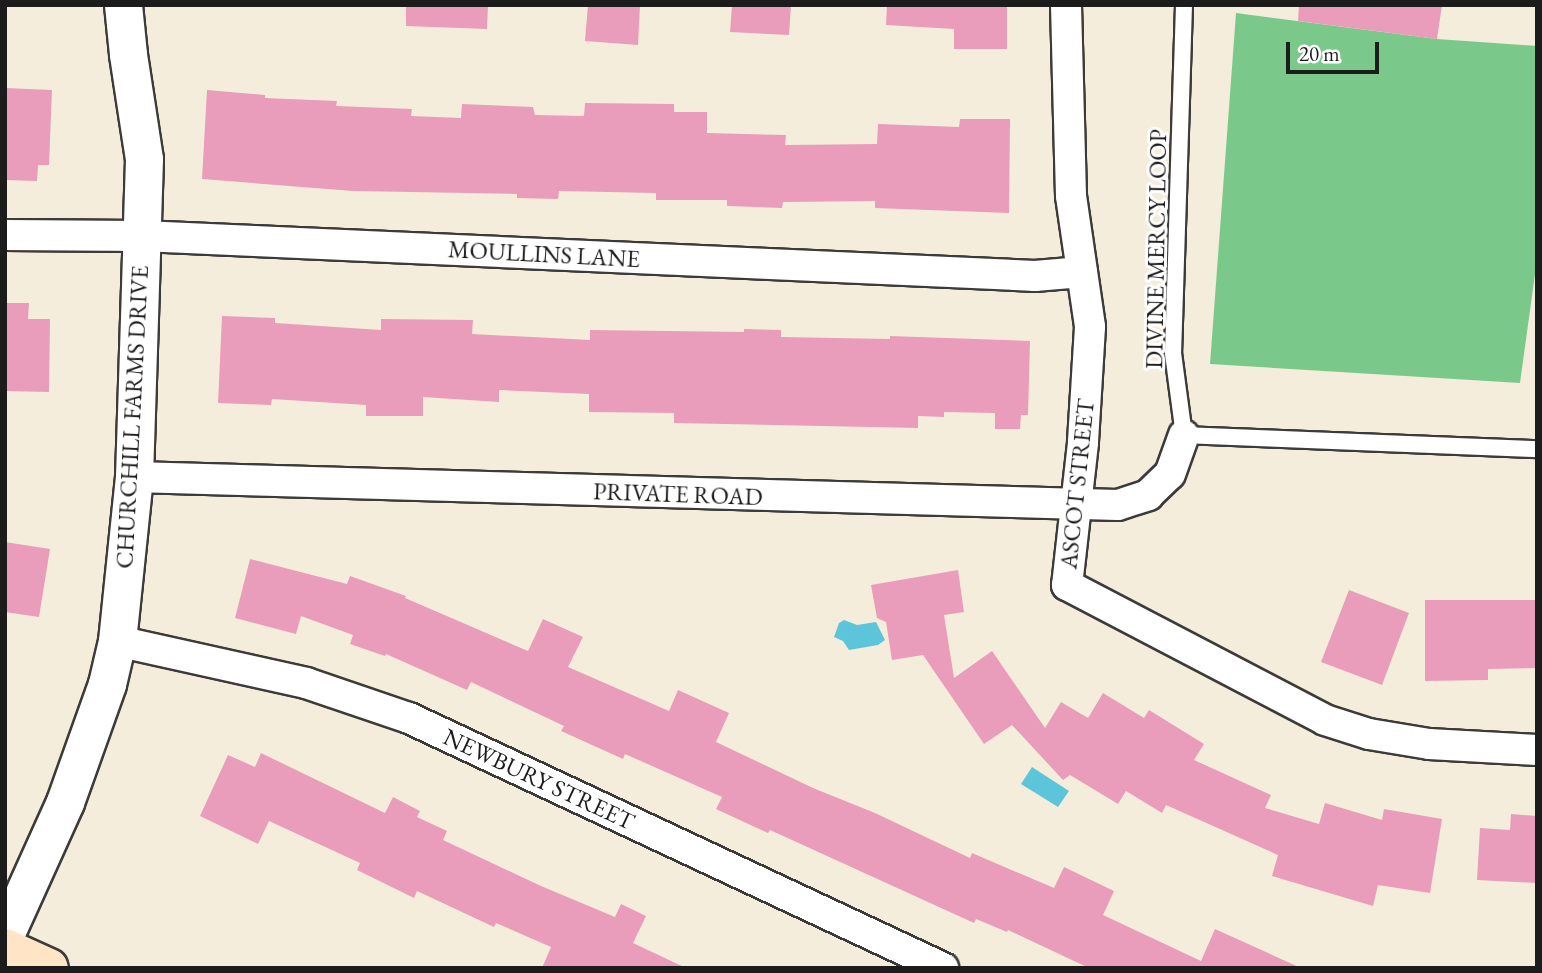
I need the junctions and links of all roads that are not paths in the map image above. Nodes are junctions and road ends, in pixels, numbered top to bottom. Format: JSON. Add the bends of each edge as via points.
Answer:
{"nodes":[{"id":1,"x":123,"y":5,"type":"edge"},
{"id":2,"x":1066,"y":5,"type":"edge"},
{"id":3,"x":1184,"y":5,"type":"edge"},
{"id":4,"x":5,"y":234,"type":"edge"},
{"id":5,"x":142,"y":236,"type":"junction"},
{"id":6,"x":1082,"y":272,"type":"junction"},
{"id":7,"x":1184,"y":435,"type":"junction"},
{"id":8,"x":1537,"y":449,"type":"edge"},
{"id":9,"x":134,"y":477,"type":"junction"},
{"id":10,"x":1075,"y":506,"type":"junction"},
{"id":11,"x":117,"y":641,"type":"junction"},
{"id":12,"x":1537,"y":750,"type":"edge"},
{"id":13,"x":5,"y":935,"type":"edge"},
{"id":14,"x":5,"y":948,"type":"edge"},
{"id":15,"x":49,"y":968,"type":"edge"},
{"id":16,"x":943,"y":968,"type":"edge"}],
"edges":[{"from":1,"to":5,"type":"street","name":"CHURCHILL FARMS DRIVE","via":[[144,159]]},
{"from":2,"to":6,"type":"street","name":"ASCOT STREET","via":[[1071,196]]},
{"from":3,"to":7,"type":"lane","name":"DIVINE MERCY LOOP","via":[[1173,354]]},
{"from":4,"to":5,"type":"street","name":"MOULLINS LANE"},
{"from":5,"to":6,"type":"street","name":"MOULLINS LANE","via":[[1035,276]]},
{"from":5,"to":9,"type":"street","name":"CHURCHILL FARMS DRIVE"},
{"from":6,"to":10,"type":"street","name":"ASCOT STREET","via":[[1090,327]]},
{"from":7,"to":8,"type":"lane"},
{"from":7,"to":10,"type":"street","name":"PRIVATE ROAD","via":[[1170,474],[1148,495],[1118,505]]},
{"from":9,"to":10,"type":"street","name":"PRIVATE ROAD"},
{"from":9,"to":11,"type":"street","name":"CHURCHILL FARMS DRIVE"},
{"from":10,"to":12,"type":"street","name":"ASCOT STREET","via":[[1067,585],[1265,691],[1325,720],[1369,734],[1429,744]]},
{"from":11,"to":13,"type":"street","name":"CHURCHILL FARMS DRIVE","via":[[107,684],[65,802]]},
{"from":11,"to":16,"type":"street","name":"NEWBURY STREET","via":[[306,683],[409,719]]},
{"from":14,"to":15,"type":"main road"}]}
